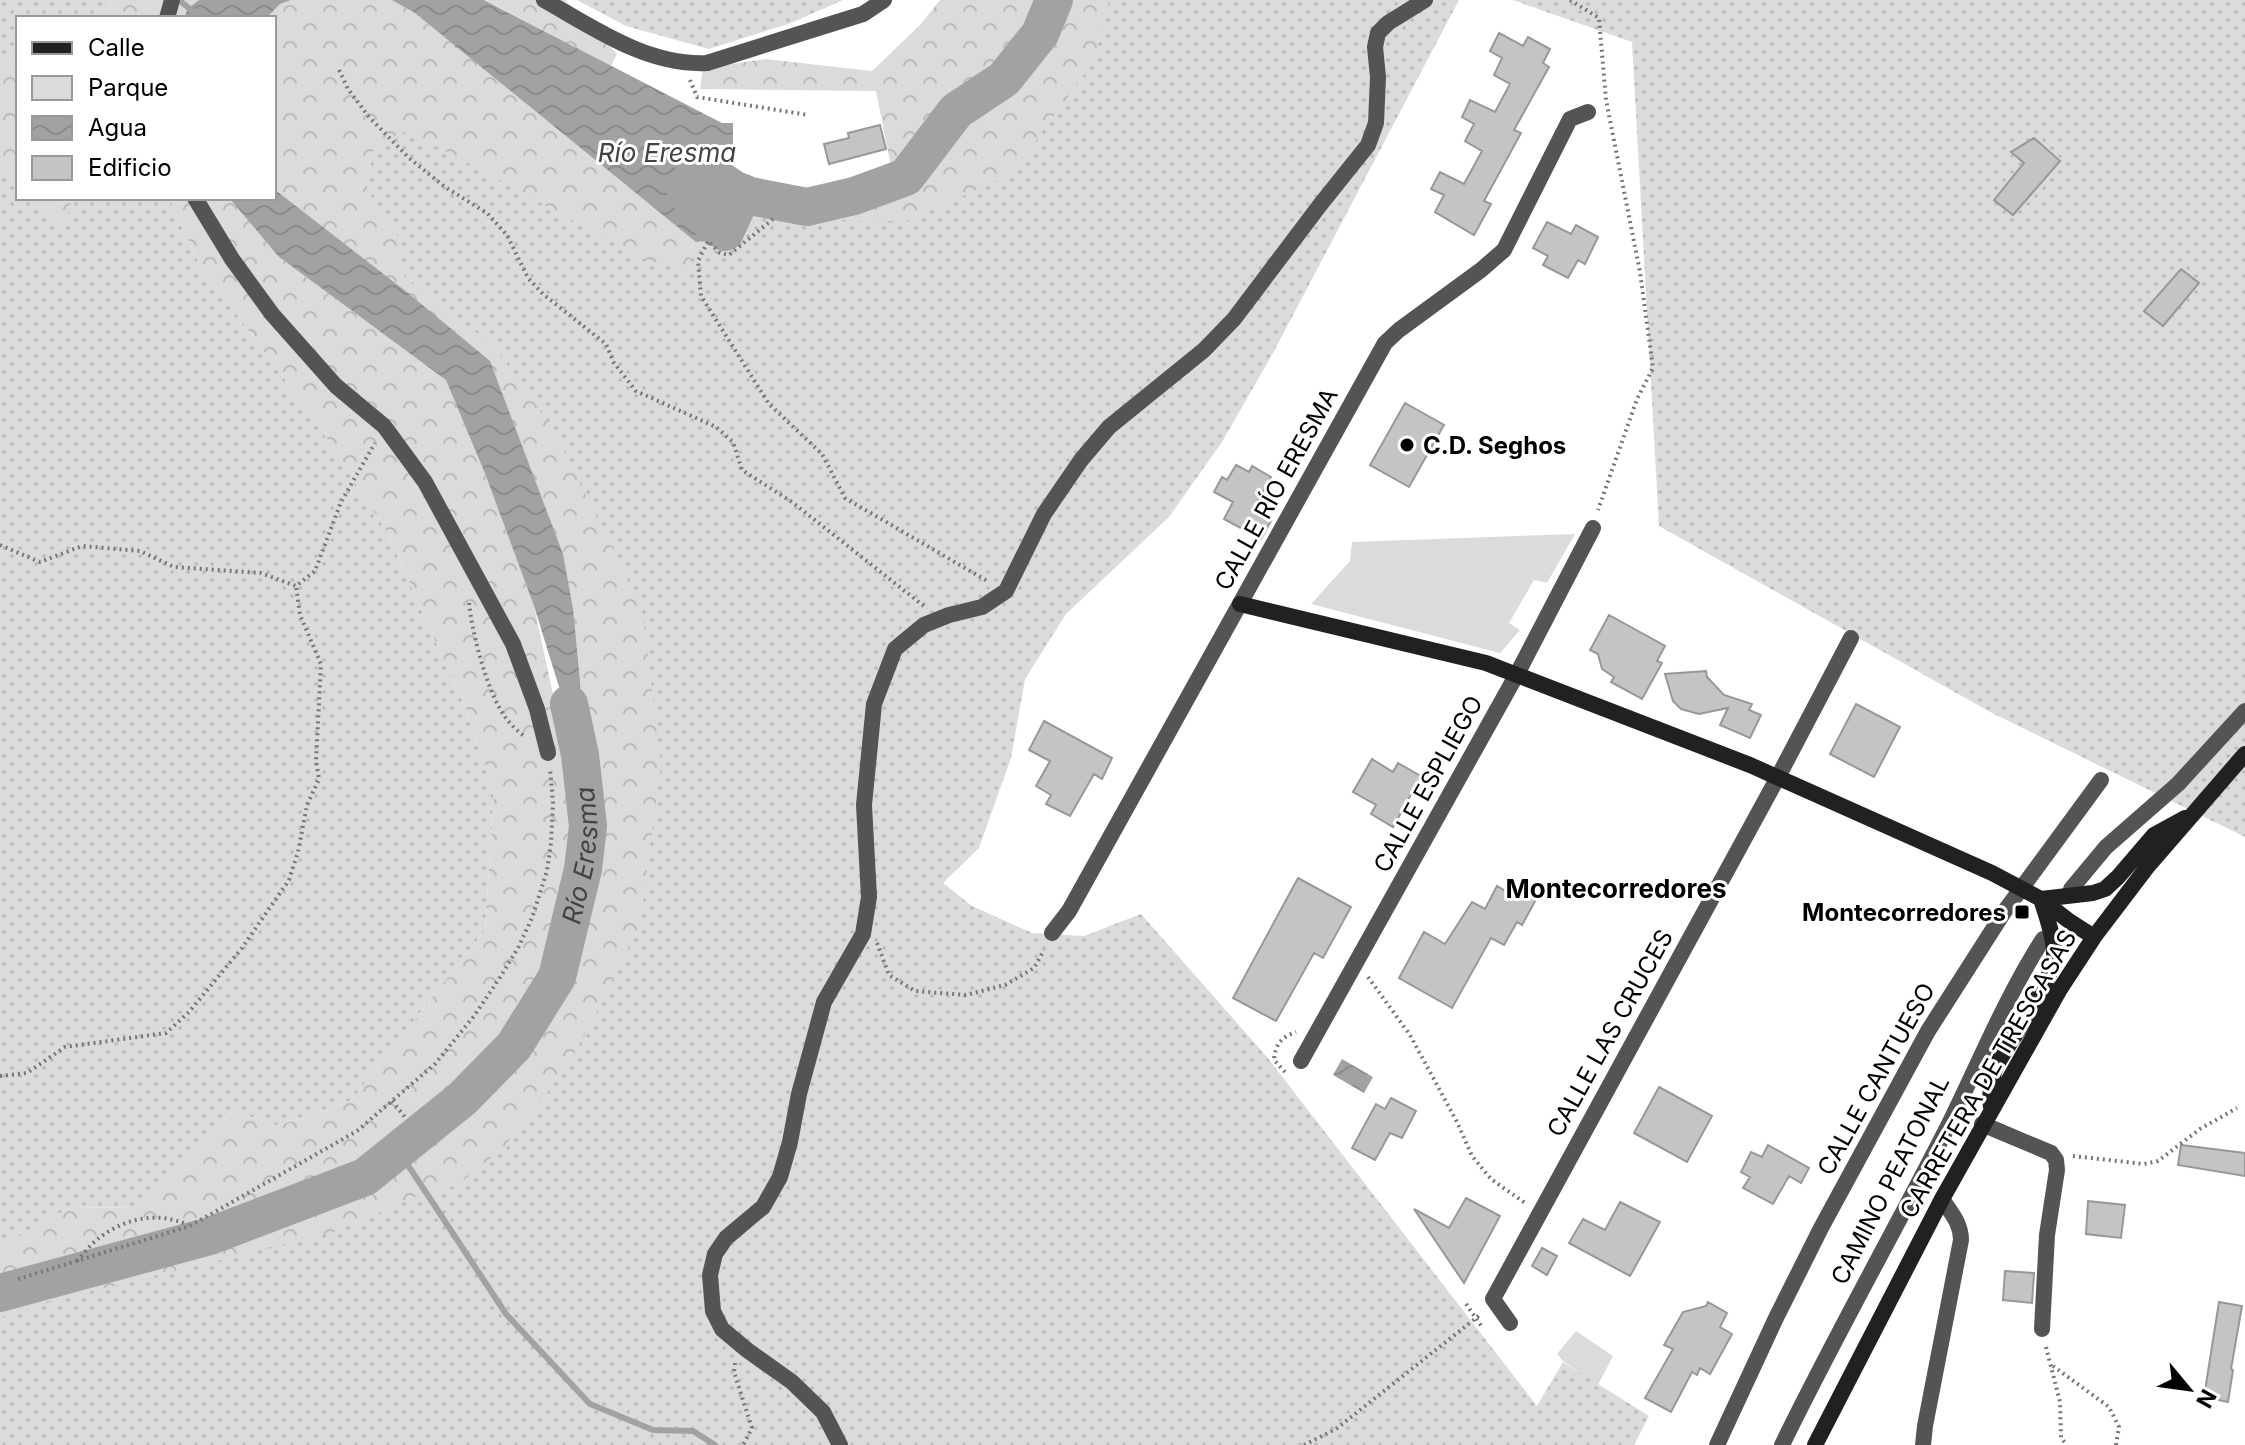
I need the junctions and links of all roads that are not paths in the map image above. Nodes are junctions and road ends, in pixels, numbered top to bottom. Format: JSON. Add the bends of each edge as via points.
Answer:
{"nodes":[{"id":1,"x":544,"y":0,"type":"edge"},
{"id":2,"x":884,"y":0,"type":"edge"},
{"id":3,"x":1425,"y":0,"type":"edge"},
{"id":4,"x":1588,"y":112,"type":"dead end"},
{"id":5,"x":196,"y":200,"type":"edge"},
{"id":6,"x":1593,"y":528,"type":"road end"},
{"id":7,"x":1240,"y":604,"type":"junction"},
{"id":8,"x":1851,"y":638,"type":"dead end"},
{"id":9,"x":1517,"y":674,"type":"junction"},
{"id":10,"x":2245,"y":711,"type":"edge"},
{"id":11,"x":548,"y":753,"type":"road end"},
{"id":12,"x":2245,"y":754,"type":"edge"},
{"id":13,"x":1778,"y":777,"type":"junction"},
{"id":14,"x":2101,"y":780,"type":"dead end"},
{"id":15,"x":2194,"y":813,"type":"junction"},
{"id":16,"x":2021,"y":888,"type":"junction"},
{"id":17,"x":2071,"y":889,"type":"dead end"},
{"id":18,"x":2041,"y":899,"type":"junction"},
{"id":19,"x":1052,"y":933,"type":"road end"},
{"id":20,"x":2094,"y":937,"type":"junction"},
{"id":21,"x":2043,"y":939,"type":"dead end"},
{"id":22,"x":1301,"y":1061,"type":"dead end"},
{"id":23,"x":1987,"y":1117,"type":"junction"},
{"id":24,"x":1942,"y":1199,"type":"junction"},
{"id":25,"x":1510,"y":1323,"type":"dead end"},
{"id":26,"x":2042,"y":1329,"type":"dead end"},
{"id":27,"x":1728,"y":1423,"type":"junction"},
{"id":28,"x":840,"y":1445,"type":"edge"},
{"id":29,"x":1717,"y":1445,"type":"edge"},
{"id":30,"x":1733,"y":1445,"type":"edge"},
{"id":31,"x":1782,"y":1445,"type":"edge"},
{"id":32,"x":1815,"y":1445,"type":"edge"},
{"id":33,"x":1923,"y":1445,"type":"edge"}],
"edges":[{"from":1,"to":2,"type":"street","via":[[628,46],[689,64],[707,63],[863,14]]},
{"from":3,"to":28,"type":"street","via":[[1378,33],[1376,123],[1368,145],[1234,319],[1109,427],[1081,460],[1044,514],[1006,591],[982,607],[924,625],[895,649],[874,704],[864,805],[869,897],[863,934],[824,1002],[780,1177],[763,1207],[726,1238],[710,1275],[713,1311],[722,1329],[823,1412]]},
{"from":4,"to":7,"type":"street","name":"CALLE RÍO ERESMA","via":[[1570,119],[1504,250],[1385,343]]},
{"from":5,"to":11,"type":"street","via":[[272,314],[336,386],[384,426],[425,482],[513,644]]},
{"from":6,"to":9,"type":"street","name":"CALLE ESPLIEGO"},
{"from":7,"to":9,"type":"street"},
{"from":7,"to":19,"type":"street","name":"CALLE RÍO ERESMA"},
{"from":8,"to":13,"type":"street","name":"CALLE LAS CRUCES"},
{"from":9,"to":13,"type":"street"},
{"from":9,"to":22,"type":"street","name":"CALLE ESPLIEGO"},
{"from":10,"to":17,"type":"street","via":[[2178,784],[2106,847]]},
{"from":12,"to":15,"type":"street","name":"CARRETERA DE TRESCASAS"},
{"from":13,"to":16,"type":"street"},
{"from":13,"to":25,"type":"street","name":"CALLE LAS CRUCES","via":[[1493,1299]]},
{"from":14,"to":16,"type":"street","name":"CALLE CANTUESO"},
{"from":15,"to":18,"type":"street","via":[[2154,835],[2105,889]]},
{"from":15,"to":20,"type":"street","name":"CARRETERA DE TRESCASAS"},
{"from":16,"to":18,"type":"street"},
{"from":16,"to":27,"type":"street","name":"CALLE CANTUESO","via":[[1920,1045],[1821,1228]]},
{"from":18,"to":20,"type":"street"},
{"from":18,"to":23,"type":"street","via":[[2054,960],[1992,1076]]},
{"from":20,"to":23,"type":"street","name":"CARRETERA DE TRESCASAS"},
{"from":21,"to":31,"type":"street","name":"CAMINO PEATONAL"},
{"from":23,"to":24,"type":"street","name":"CARRETERA DE TRESCASAS"},
{"from":23,"to":26,"type":"street","via":[[2056,1160]]},
{"from":24,"to":32,"type":"street","name":"CARRETERA DE TRESCASAS"},
{"from":24,"to":33,"type":"street","via":[[1956,1219],[1961,1240]]},
{"from":27,"to":29,"type":"street","name":"CALLE CANTUESO"},
{"from":27,"to":30,"type":"street"}]}
